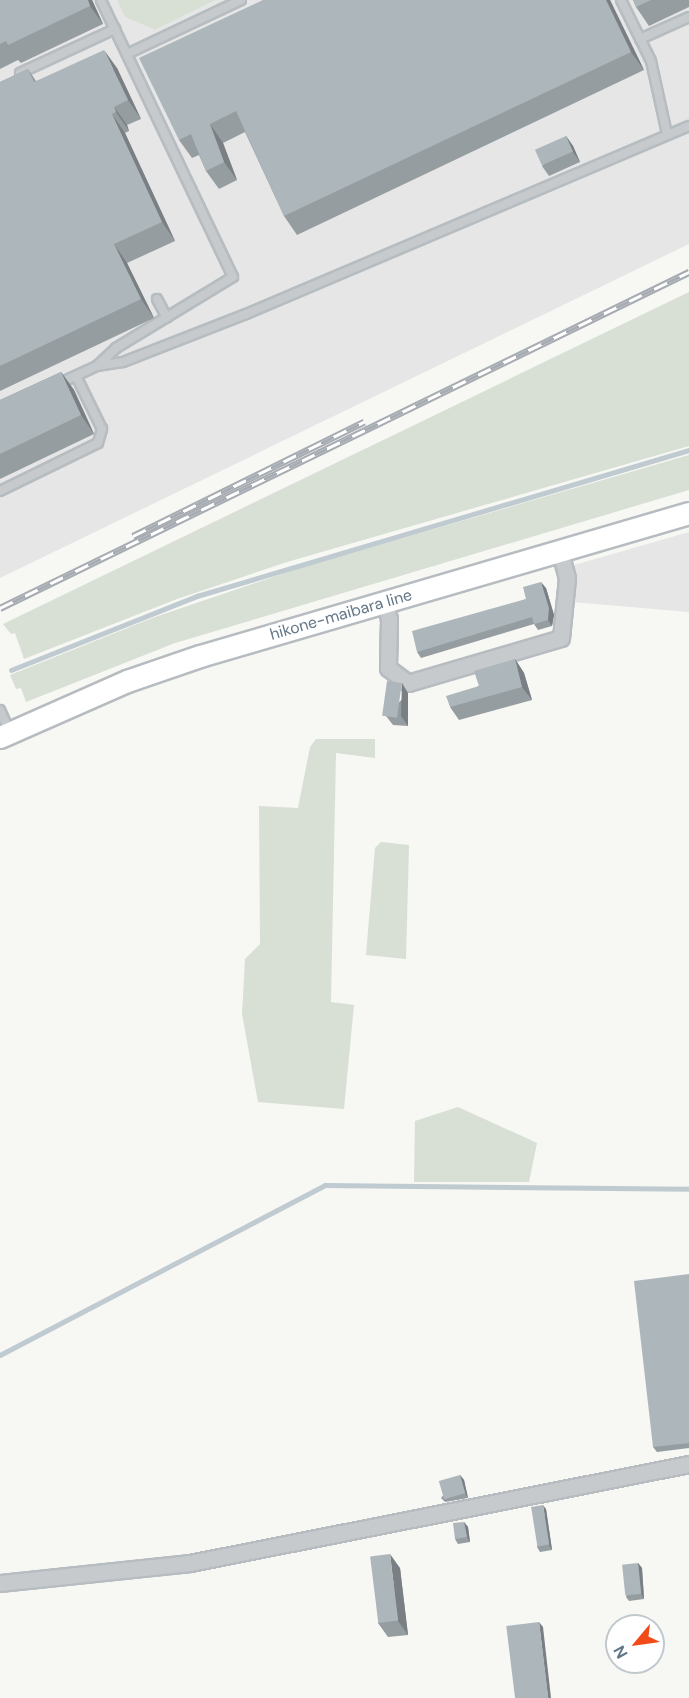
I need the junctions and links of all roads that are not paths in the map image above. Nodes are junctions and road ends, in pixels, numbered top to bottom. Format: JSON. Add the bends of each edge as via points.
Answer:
{"nodes":[{"id":1,"x":101,"y":0,"type":"edge"},
{"id":2,"x":241,"y":0,"type":"edge"},
{"id":3,"x":621,"y":0,"type":"edge"},
{"id":4,"x":689,"y":16,"type":"edge"},
{"id":5,"x":114,"y":29,"type":"junction"},
{"id":6,"x":640,"y":39,"type":"junction"},
{"id":7,"x":127,"y":54,"type":"junction"},
{"id":8,"x":146,"y":66,"type":"edge"},
{"id":9,"x":135,"y":71,"type":"junction"},
{"id":10,"x":10,"y":78,"type":"edge"},
{"id":11,"x":689,"y":126,"type":"edge"},
{"id":12,"x":667,"y":134,"type":"junction"},
{"id":13,"x":157,"y":299,"type":"dead end"},
{"id":14,"x":167,"y":318,"type":"junction"},
{"id":15,"x":98,"y":366,"type":"junction"},
{"id":16,"x":76,"y":376,"type":"junction"},
{"id":17,"x":48,"y":389,"type":"edge"},
{"id":18,"x":0,"y":491,"type":"edge"},
{"id":19,"x":689,"y":513,"type":"edge"},
{"id":20,"x":560,"y":551,"type":"junction"},
{"id":21,"x":385,"y":602,"type":"junction"},
{"id":22,"x":0,"y":710,"type":"edge"},
{"id":23,"x":5,"y":735,"type":"edge"},
{"id":24,"x":689,"y":1464,"type":"edge"},
{"id":25,"x":0,"y":1583,"type":"edge"}],
"edges":[{"from":1,"to":5,"type":"lane"},
{"from":2,"to":7,"type":"lane"},
{"from":3,"to":6,"type":"lane"},
{"from":4,"to":6,"type":"lane"},
{"from":5,"to":7,"type":"lane"},
{"from":5,"to":10,"type":"lane"},
{"from":6,"to":12,"type":"lane","via":[[651,61]]},
{"from":7,"to":9,"type":"lane"},
{"from":8,"to":9,"type":"lane"},
{"from":9,"to":14,"type":"lane","via":[[233,276]]},
{"from":11,"to":12,"type":"lane"},
{"from":12,"to":15,"type":"lane","via":[[246,314],[123,362]]},
{"from":13,"to":14,"type":"lane"},
{"from":14,"to":15,"type":"lane","via":[[116,348]]},
{"from":15,"to":16,"type":"lane"},
{"from":16,"to":17,"type":"lane"},
{"from":16,"to":18,"type":"lane","via":[[102,429],[98,443]]},
{"from":19,"to":20,"type":"main road","name":"hikone-maibara line"},
{"from":20,"to":21,"type":"main road","name":"hikone-maibara line"},
{"from":20,"to":21,"type":"street","via":[[567,578],[561,638],[408,683],[388,668],[389,620]]},
{"from":21,"to":23,"type":"main road","name":"hikone-maibara line","via":[[127,681]]},
{"from":22,"to":23,"type":"lane"},
{"from":24,"to":25,"type":"street","via":[[190,1563]]}]}
